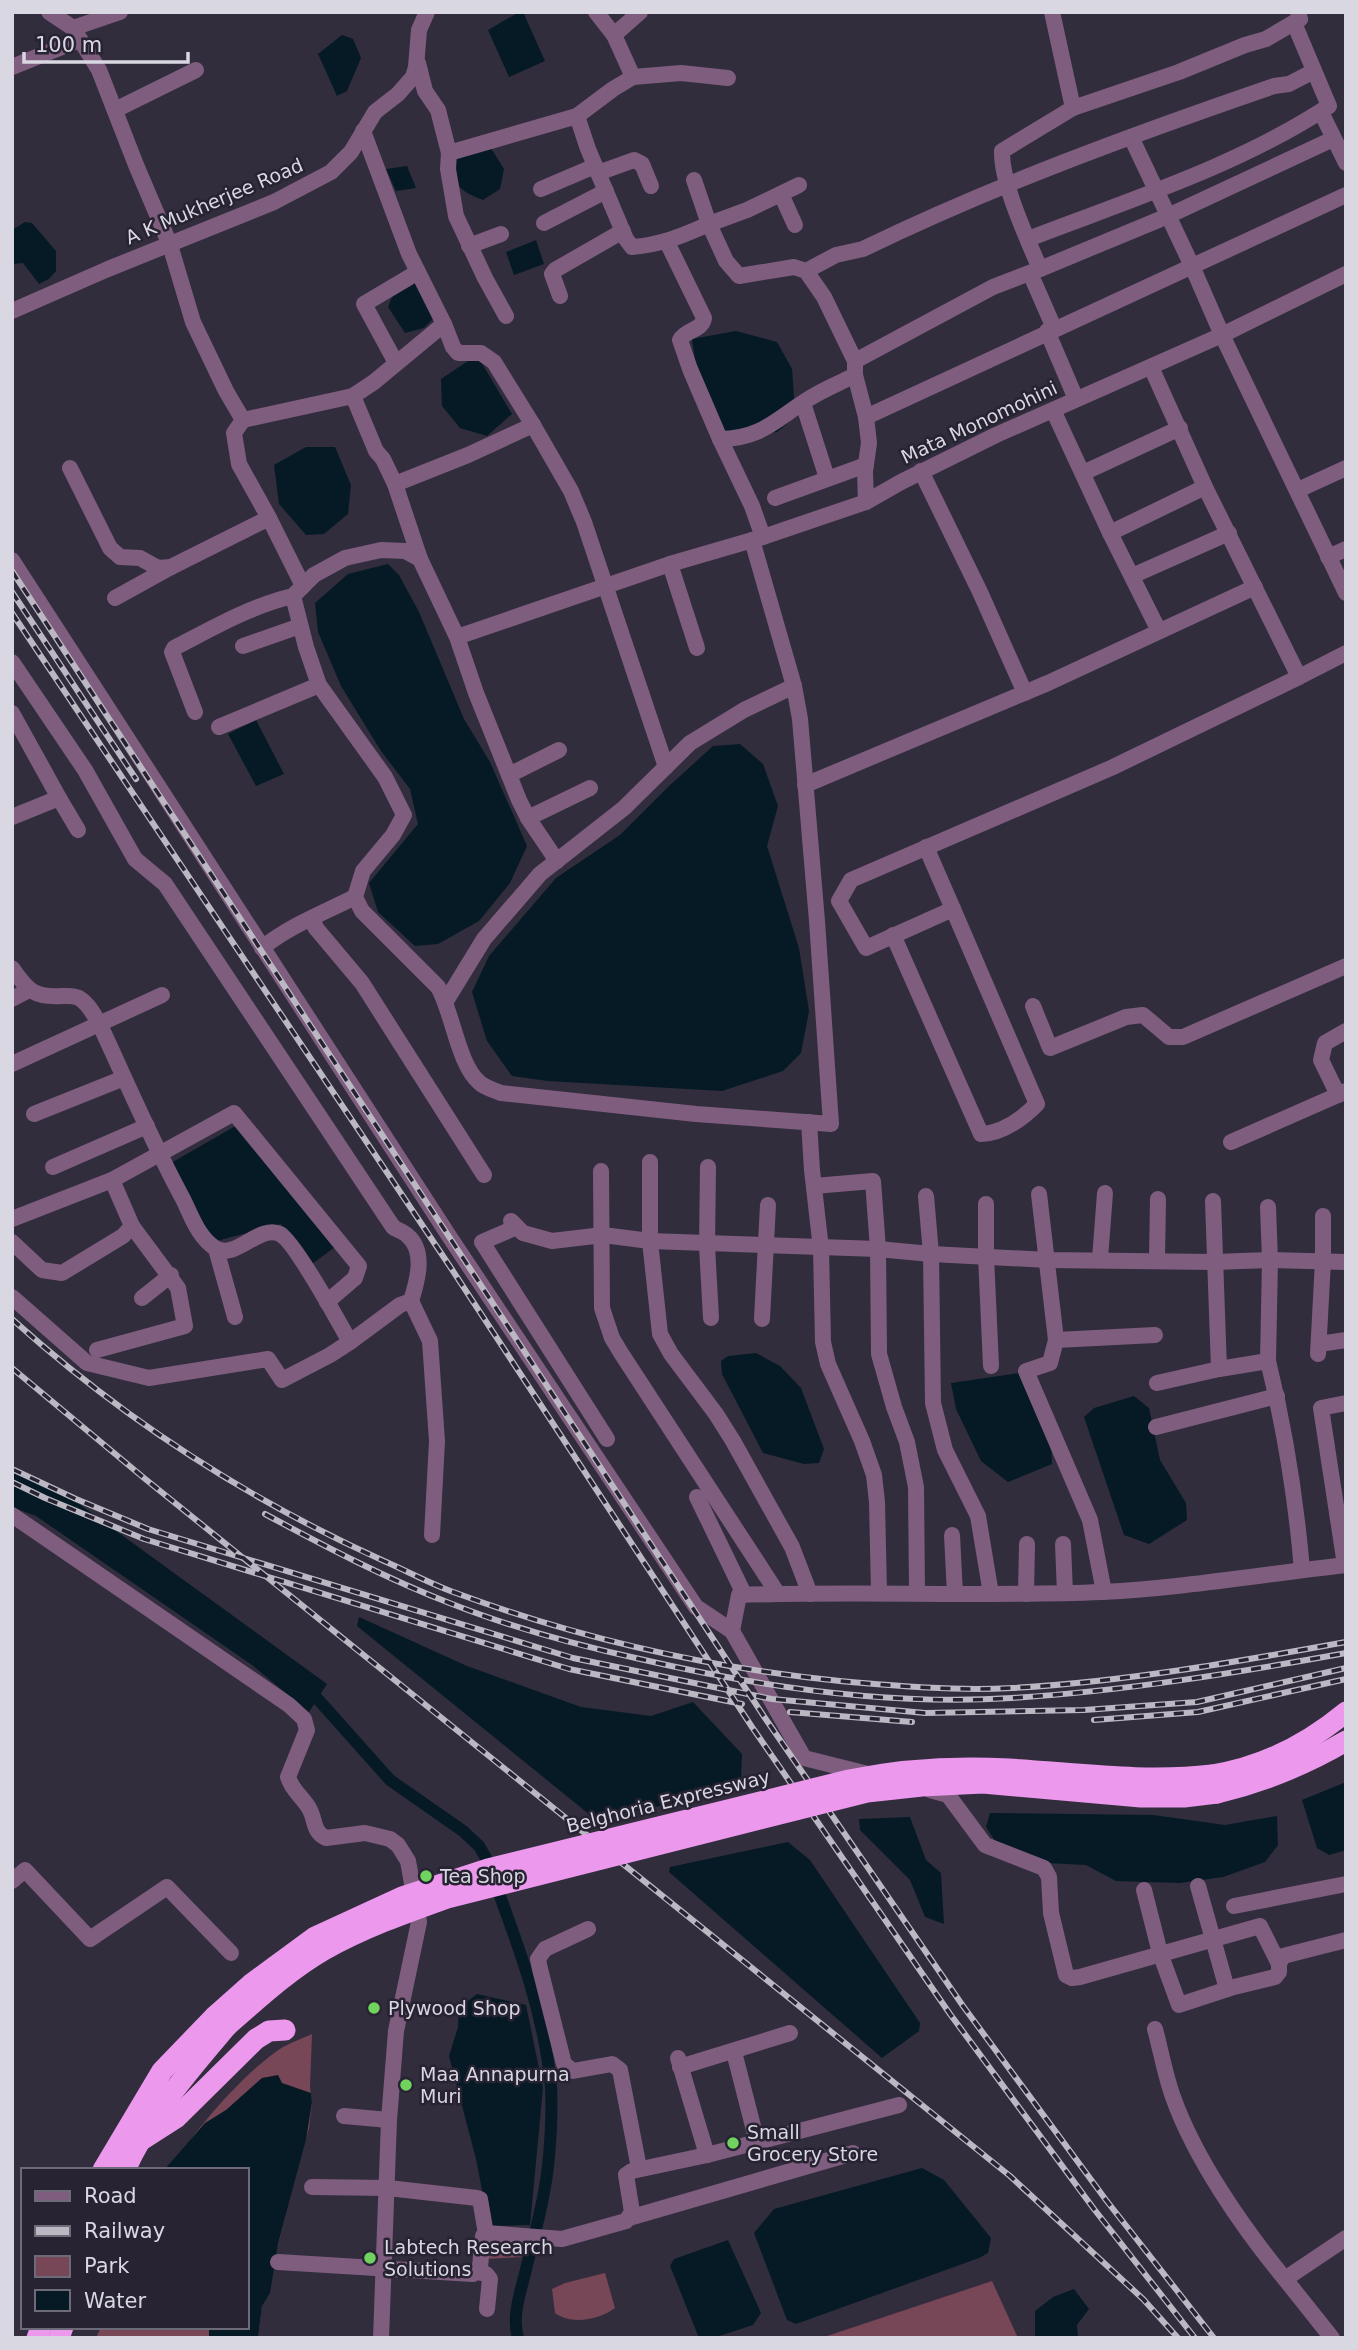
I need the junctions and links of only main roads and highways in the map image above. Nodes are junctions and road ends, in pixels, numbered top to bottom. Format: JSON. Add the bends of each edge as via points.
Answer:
{"nodes":[{"id":1,"x":1346,"y":1712,"type":"edge"},
{"id":2,"x":1346,"y":1741,"type":"edge"},
{"id":3,"x":1214,"y":1784,"type":"junction"},
{"id":4,"x":221,"y":2021,"type":"junction"},
{"id":5,"x":285,"y":2029,"type":"dead end"},
{"id":6,"x":137,"y":2143,"type":"junction"},
{"id":7,"x":104,"y":2168,"type":"edge"},
{"id":8,"x":126,"y":2168,"type":"edge"}],
"edges":[{"from":1,"to":3,"type":"highway","name":"Belghoria Expressway","via":[[1284,1754]]},
{"from":2,"to":3,"type":"highway","name":"Belghoria Expressway","via":[[1245,1786]]},
{"from":3,"to":4,"type":"highway","name":"Belghoria Expressway","bridge":true,"via":[[959,1768],[849,1780],[488,1869],[402,1897],[316,1937],[251,1984]]},
{"from":4,"to":6,"type":"highway","name":"Belghoria Expressway"},
{"from":4,"to":7,"type":"highway","name":"Belghoria Expressway","via":[[162,2071]]},
{"from":5,"to":6,"type":"highway","via":[[256,2039],[176,2118]]},
{"from":6,"to":8,"type":"highway","name":"Belghoria Expressway"}]}
